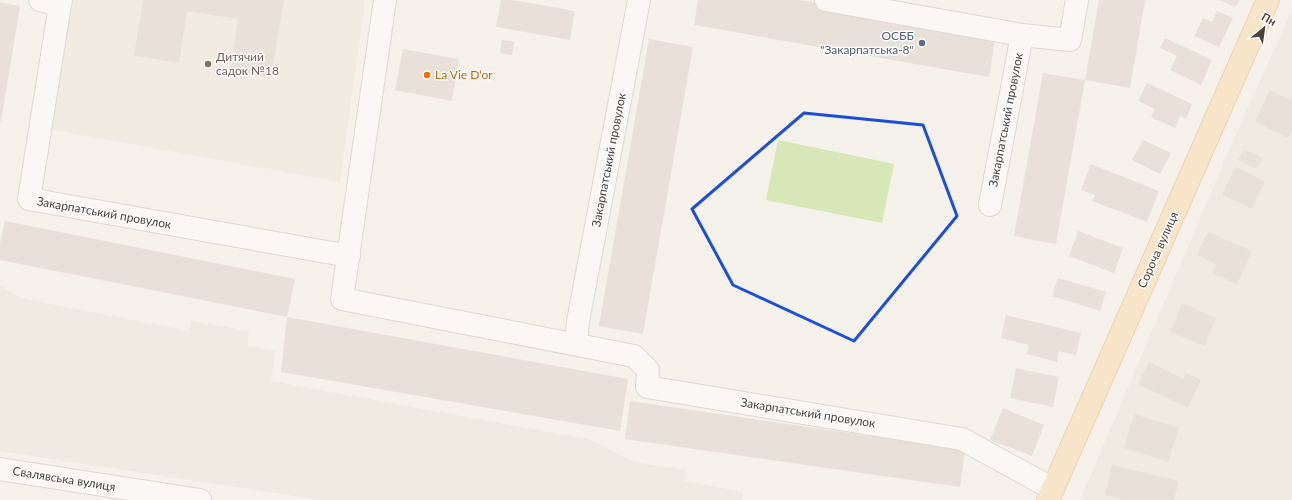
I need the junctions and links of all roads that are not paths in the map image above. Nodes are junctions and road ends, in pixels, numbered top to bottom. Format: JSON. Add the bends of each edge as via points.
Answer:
{"nodes":[{"id":1,"x":385,"y":0,"type":"edge"},
{"id":2,"x":639,"y":0,"type":"edge"},
{"id":3,"x":826,"y":0,"type":"edge"},
{"id":4,"x":1077,"y":0,"type":"edge"},
{"id":5,"x":1268,"y":0,"type":"edge"},
{"id":6,"x":54,"y":2,"type":"edge"},
{"id":7,"x":1022,"y":35,"type":"junction"},
{"id":8,"x":990,"y":205,"type":"dead end"},
{"id":9,"x":349,"y":256,"type":"junction"},
{"id":10,"x":576,"y":344,"type":"junction"},
{"id":11,"x":0,"y":469,"type":"edge"},
{"id":12,"x":1051,"y":494,"type":"edge"},
{"id":13,"x":200,"y":500,"type":"edge"}],
"edges":[{"from":1,"to":9,"type":"street","name":"Закарпатський провулок"},
{"from":2,"to":10,"type":"street","name":"Закарпатський провулок","via":[[578,321]]},
{"from":3,"to":7,"type":"street","name":"Закарпатський провулок"},
{"from":4,"to":7,"type":"street","name":"Закарпатський провулок","via":[[1070,40]]},
{"from":5,"to":12,"type":"main road","name":"Сороча вулиця"},
{"from":6,"to":9,"type":"street","name":"Закарпатський провулок","via":[[29,199]]},
{"from":7,"to":8,"type":"street","name":"Закарпатський провулок"},
{"from":9,"to":10,"type":"street","name":"Закарпатський провулок","via":[[342,299]]},
{"from":10,"to":12,"type":"street","name":"Закарпатський провулок","via":[[634,356],[648,370],[647,387],[962,439]]},
{"from":11,"to":13,"type":"street","name":"Свалявська вулиця"}]}
